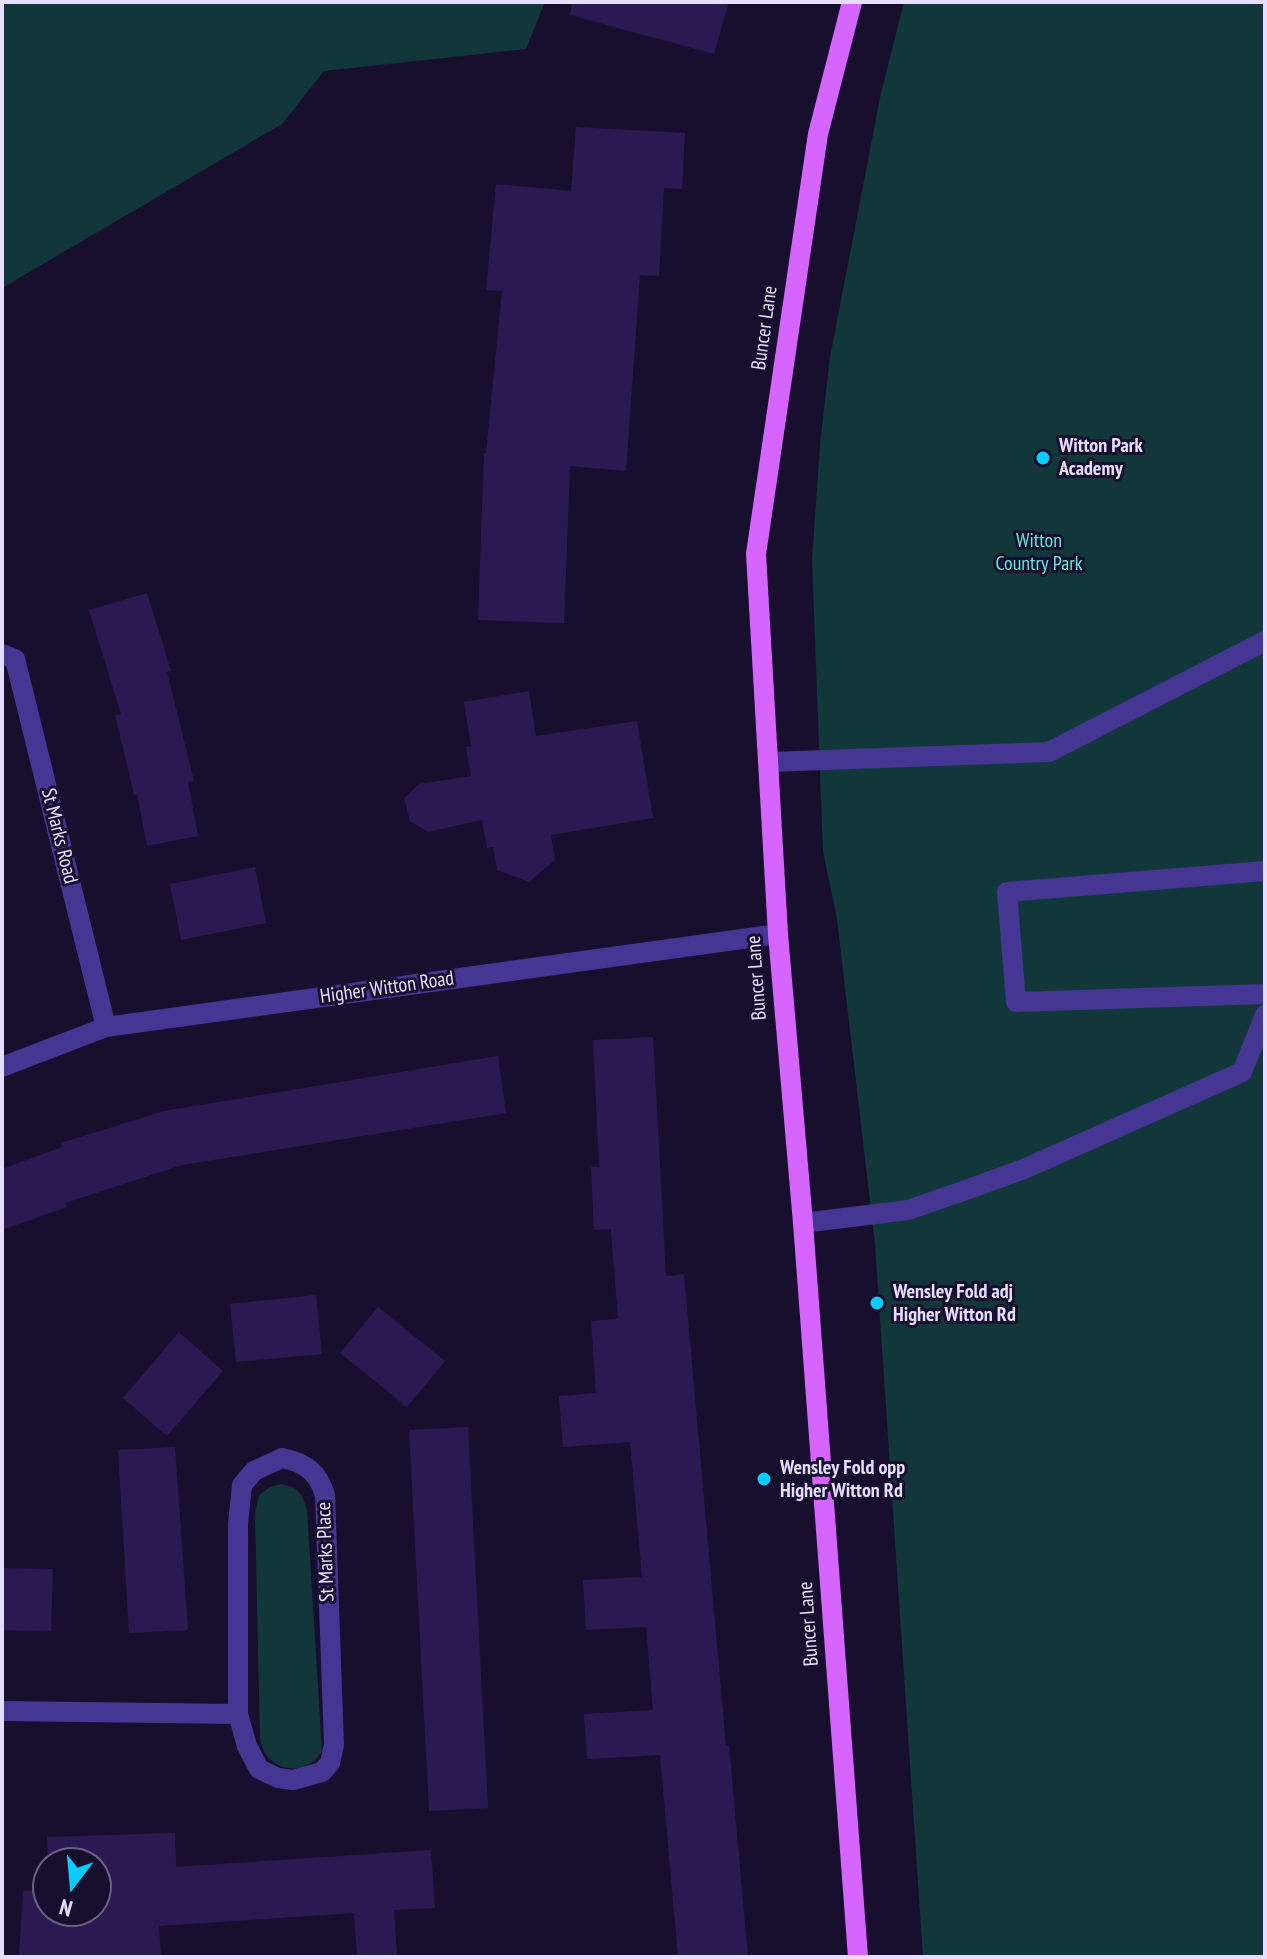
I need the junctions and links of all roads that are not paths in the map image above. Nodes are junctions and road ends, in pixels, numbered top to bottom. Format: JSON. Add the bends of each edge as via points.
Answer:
{"nodes":[{"id":1,"x":852,"y":2,"type":"edge"},
{"id":2,"x":1265,"y":641,"type":"edge"},
{"id":3,"x":2,"y":654,"type":"edge"},
{"id":4,"x":769,"y":762,"type":"junction"},
{"id":5,"x":1265,"y":871,"type":"edge"},
{"id":6,"x":778,"y":934,"type":"junction"},
{"id":7,"x":1265,"y":994,"type":"edge"},
{"id":8,"x":1265,"y":1015,"type":"edge"},
{"id":9,"x":106,"y":1027,"type":"junction"},
{"id":10,"x":2,"y":1067,"type":"edge"},
{"id":11,"x":803,"y":1223,"type":"junction"},
{"id":12,"x":2,"y":1711,"type":"edge"},
{"id":13,"x":238,"y":1714,"type":"junction"},
{"id":14,"x":858,"y":1957,"type":"edge"}],
"edges":[{"from":1,"to":4,"type":"main road","name":"Buncer Lane","via":[[818,134],[756,554]]},
{"from":2,"to":4,"type":"street","via":[[1049,752]]},
{"from":3,"to":9,"type":"street","name":"St Marks Road","via":[[15,659]]},
{"from":4,"to":6,"type":"main road","name":"Buncer Lane"},
{"from":5,"to":7,"type":"street","via":[[1007,892],[1016,1002]]},
{"from":6,"to":9,"type":"street","name":"Higher Witton Road"},
{"from":6,"to":11,"type":"main road","name":"Buncer Lane"},
{"from":8,"to":11,"type":"street","via":[[1242,1072],[1024,1169],[908,1210]]},
{"from":9,"to":10,"type":"street","name":"Higher Witton Road"},
{"from":11,"to":14,"type":"main road","name":"Buncer Lane"},
{"from":12,"to":13,"type":"street"},
{"from":13,"to":13,"type":"street","name":"St Marks Place","via":[[242,1485],[267,1464],[282,1458],[299,1461],[321,1481],[325,1495],[334,1745],[330,1763],[322,1772],[293,1780],[259,1769]]}]}
